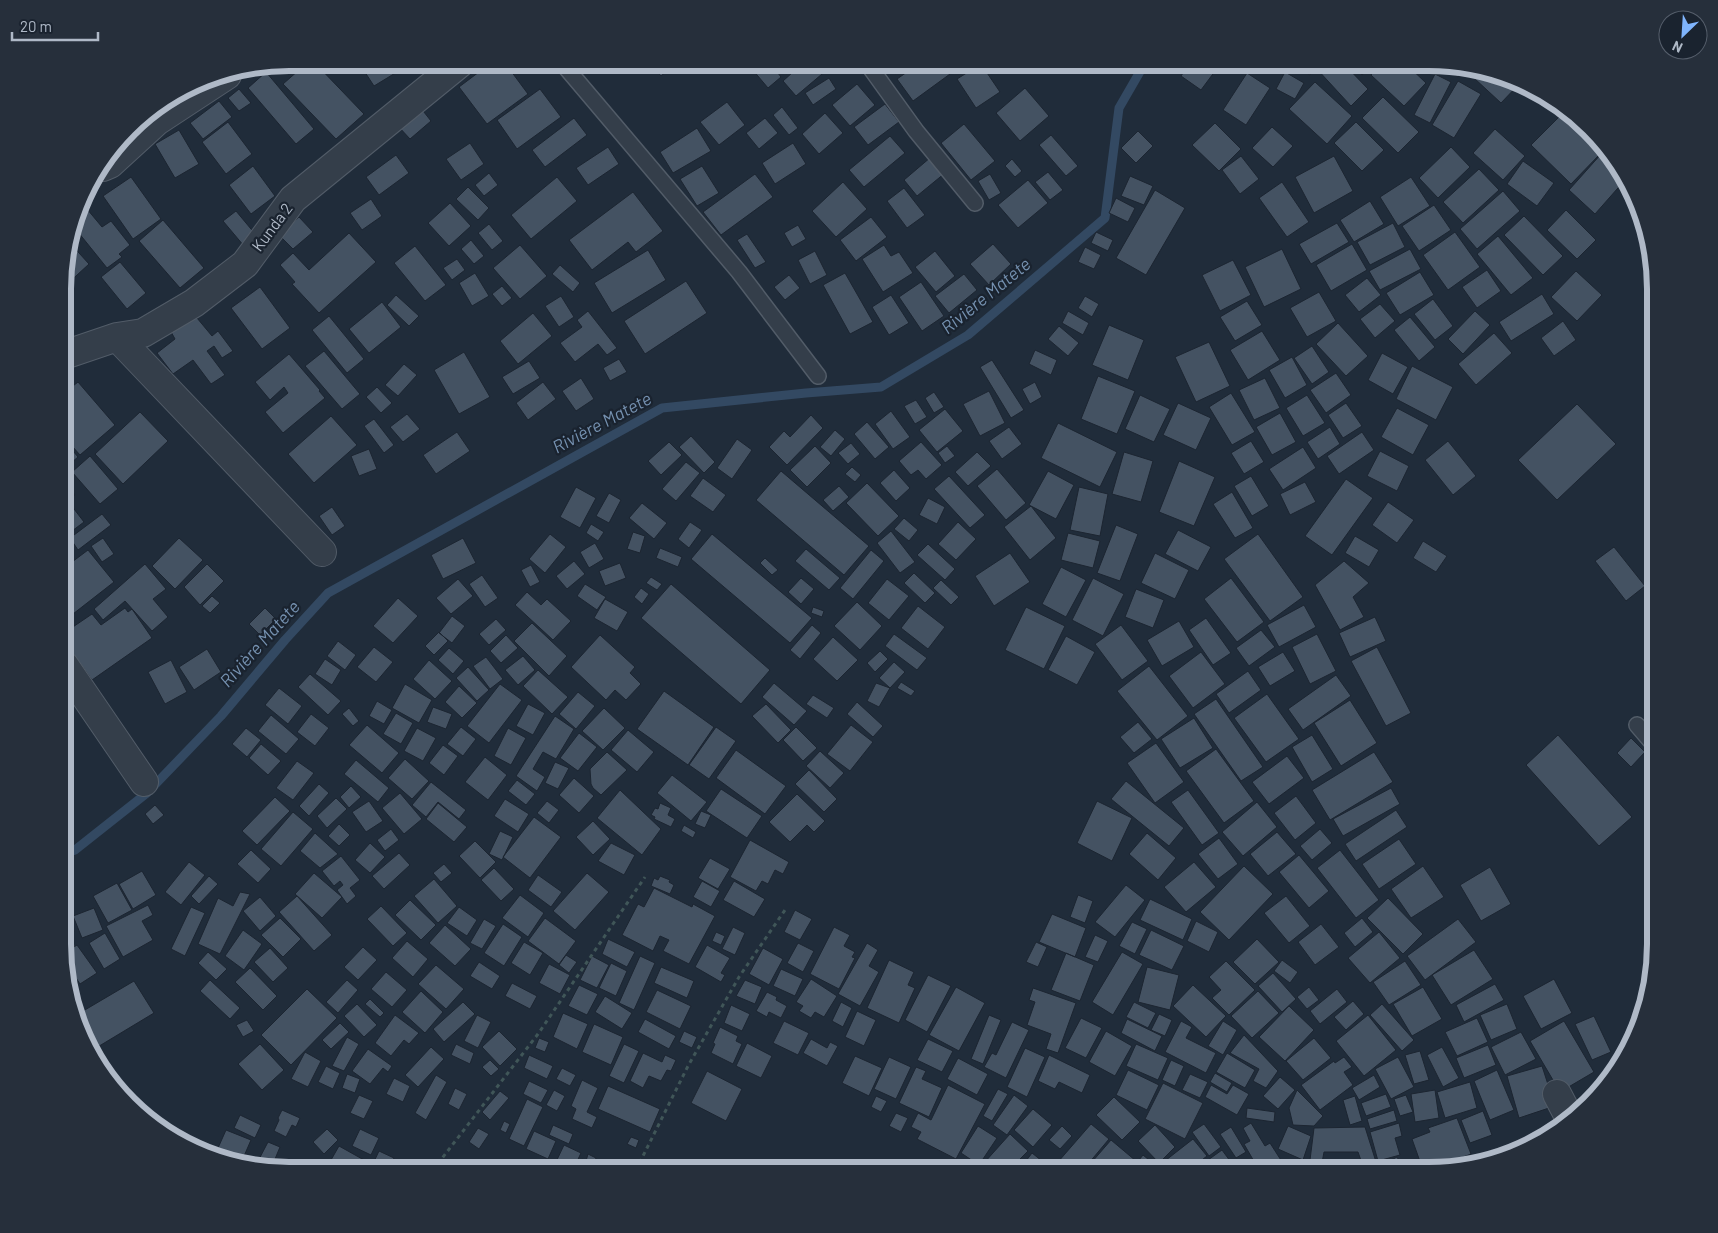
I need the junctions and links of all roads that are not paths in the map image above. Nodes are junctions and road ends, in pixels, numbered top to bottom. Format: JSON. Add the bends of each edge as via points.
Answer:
{"nodes":[{"id":1,"x":450,"y":71,"type":"edge"},
{"id":2,"x":569,"y":71,"type":"edge"},
{"id":3,"x":873,"y":71,"type":"edge"},
{"id":4,"x":209,"y":87,"type":"edge"},
{"id":5,"x":118,"y":155,"type":"edge"},
{"id":6,"x":975,"y":203,"type":"dead end"},
{"id":7,"x":117,"y":337,"type":"junction"},
{"id":8,"x":71,"y":353,"type":"edge"},
{"id":9,"x":818,"y":376,"type":"dead end"},
{"id":10,"x":322,"y":552,"type":"dead end"},
{"id":11,"x":71,"y":675,"type":"edge"},
{"id":12,"x":1637,"y":725,"type":"dead end"},
{"id":13,"x":1647,"y":737,"type":"edge"},
{"id":14,"x":144,"y":782,"type":"dead end"}],
"edges":[{"from":1,"to":7,"type":"street","name":"Kunda 2","via":[[293,199],[244,264],[194,303],[143,332]]},
{"from":2,"to":9,"type":"lane","via":[[739,272]]},
{"from":3,"to":6,"type":"lane"},
{"from":4,"to":5,"type":"street","via":[[157,121]]},
{"from":7,"to":8,"type":"street","name":"Kunda 2"},
{"from":7,"to":10,"type":"street"},
{"from":11,"to":14,"type":"street"},
{"from":12,"to":13,"type":"lane"}]}
